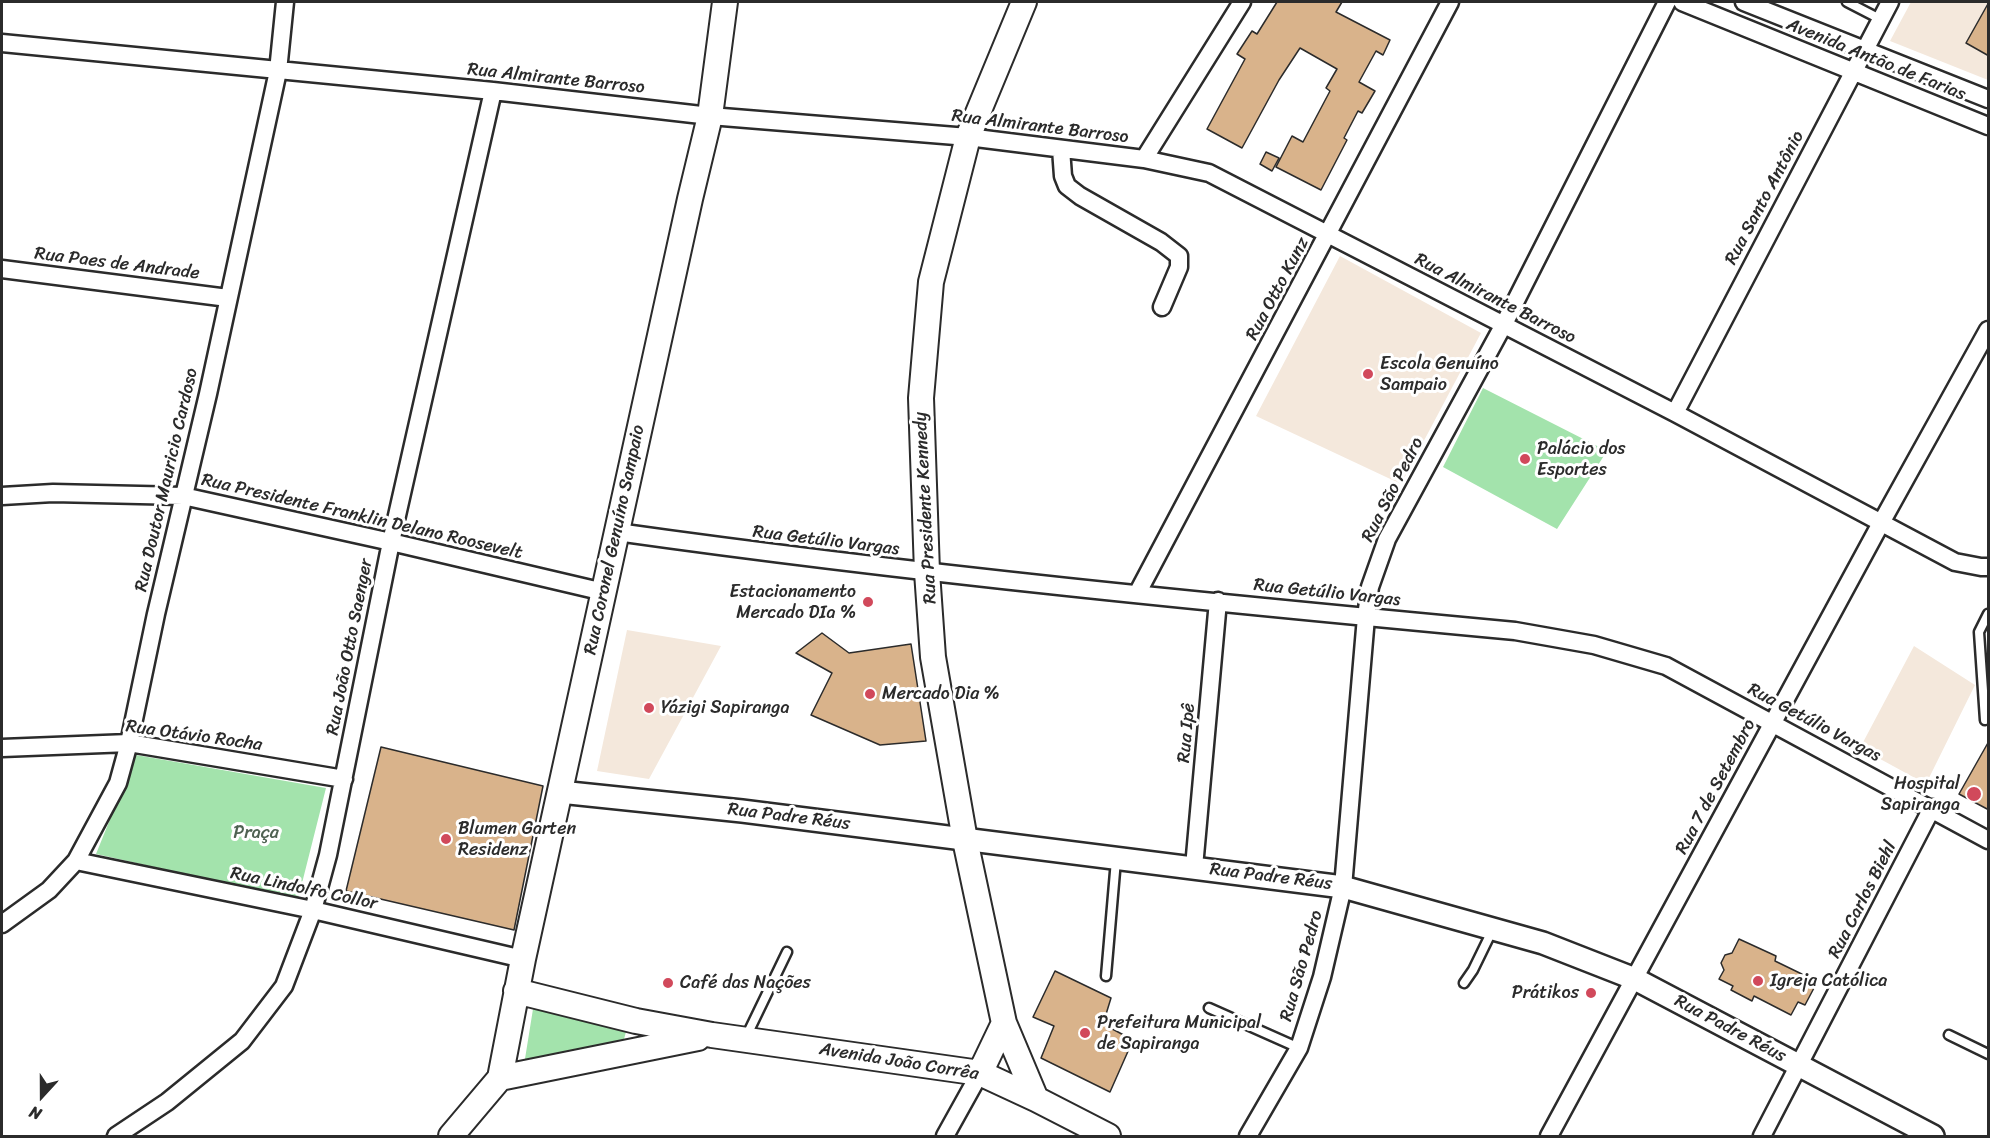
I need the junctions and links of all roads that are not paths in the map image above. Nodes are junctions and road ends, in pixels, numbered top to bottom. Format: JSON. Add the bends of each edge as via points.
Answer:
{"nodes":[{"id":1,"x":285,"y":2,"type":"edge"},
{"id":2,"x":725,"y":2,"type":"edge"},
{"id":3,"x":1024,"y":2,"type":"edge"},
{"id":4,"x":1242,"y":2,"type":"edge"},
{"id":5,"x":1450,"y":2,"type":"edge"},
{"id":6,"x":1667,"y":2,"type":"edge"},
{"id":7,"x":1682,"y":2,"type":"edge"},
{"id":8,"x":1744,"y":2,"type":"edge"},
{"id":9,"x":1847,"y":2,"type":"edge"},
{"id":10,"x":1890,"y":2,"type":"edge"},
{"id":11,"x":1880,"y":19,"type":"junction"},
{"id":12,"x":2,"y":43,"type":"edge"},
{"id":13,"x":1866,"y":50,"type":"junction"},
{"id":14,"x":278,"y":71,"type":"junction"},
{"id":15,"x":1853,"y":72,"type":"junction"},
{"id":16,"x":494,"y":91,"type":"junction"},
{"id":17,"x":1989,"y":99,"type":"edge"},
{"id":18,"x":710,"y":116,"type":"junction"},
{"id":19,"x":1989,"y":126,"type":"edge"},
{"id":20,"x":968,"y":137,"type":"junction"},
{"id":21,"x":1061,"y":149,"type":"junction"},
{"id":22,"x":1144,"y":159,"type":"junction"},
{"id":23,"x":1329,"y":234,"type":"junction"},
{"id":24,"x":2,"y":269,"type":"edge"},
{"id":25,"x":228,"y":298,"type":"junction"},
{"id":26,"x":1162,"y":307,"type":"dead end"},
{"id":27,"x":1503,"y":326,"type":"junction"},
{"id":28,"x":1989,"y":330,"type":"edge"},
{"id":29,"x":1675,"y":413,"type":"junction"},
{"id":30,"x":2,"y":496,"type":"edge"},
{"id":31,"x":183,"y":496,"type":"junction"},
{"id":32,"x":1881,"y":523,"type":"junction"},
{"id":33,"x":617,"y":532,"type":"junction"},
{"id":34,"x":391,"y":542,"type":"junction"},
{"id":35,"x":1985,"y":567,"type":"edge"},
{"id":36,"x":927,"y":572,"type":"junction"},
{"id":37,"x":604,"y":592,"type":"junction"},
{"id":38,"x":1137,"y":594,"type":"junction"},
{"id":39,"x":1218,"y":601,"type":"junction"},
{"id":40,"x":1989,"y":614,"type":"edge"},
{"id":41,"x":1366,"y":617,"type":"junction"},
{"id":42,"x":1985,"y":720,"type":"dead end"},
{"id":43,"x":1773,"y":722,"type":"junction"},
{"id":44,"x":129,"y":743,"type":"junction"},
{"id":45,"x":2,"y":748,"type":"edge"},
{"id":46,"x":344,"y":779,"type":"junction"},
{"id":47,"x":560,"y":792,"type":"junction"},
{"id":48,"x":1932,"y":808,"type":"junction"},
{"id":49,"x":965,"y":840,"type":"junction"},
{"id":50,"x":1989,"y":840,"type":"edge"},
{"id":51,"x":1116,"y":858,"type":"junction"},
{"id":52,"x":76,"y":861,"type":"junction"},
{"id":53,"x":1194,"y":867,"type":"junction"},
{"id":54,"x":1343,"y":887,"type":"junction"},
{"id":55,"x":312,"y":910,"type":"junction"},
{"id":56,"x":2,"y":924,"type":"edge"},
{"id":57,"x":1493,"y":929,"type":"junction"},
{"id":58,"x":787,"y":952,"type":"dead end"},
{"id":59,"x":523,"y":959,"type":"junction"},
{"id":60,"x":1106,"y":976,"type":"dead end"},
{"id":61,"x":1635,"y":979,"type":"junction"},
{"id":62,"x":1464,"y":983,"type":"dead end"},
{"id":63,"x":516,"y":991,"type":"junction"},
{"id":64,"x":1209,"y":1008,"type":"dead end"},
{"id":65,"x":636,"y":1021,"type":"junction"},
{"id":66,"x":1004,"y":1023,"type":"junction"},
{"id":67,"x":712,"y":1035,"type":"junction"},
{"id":68,"x":1949,"y":1035,"type":"dead end"},
{"id":69,"x":744,"y":1039,"type":"junction"},
{"id":70,"x":1299,"y":1048,"type":"junction"},
{"id":71,"x":635,"y":1049,"type":"junction"},
{"id":72,"x":1989,"y":1054,"type":"edge"},
{"id":73,"x":1799,"y":1065,"type":"junction"},
{"id":74,"x":980,"y":1073,"type":"junction"},
{"id":75,"x":500,"y":1078,"type":"junction"},
{"id":76,"x":1036,"y":1099,"type":"junction"},
{"id":77,"x":116,"y":1137,"type":"edge"},
{"id":78,"x":451,"y":1137,"type":"edge"},
{"id":79,"x":945,"y":1137,"type":"edge"},
{"id":80,"x":1108,"y":1137,"type":"edge"},
{"id":81,"x":1248,"y":1137,"type":"edge"},
{"id":82,"x":1549,"y":1137,"type":"edge"},
{"id":83,"x":1762,"y":1137,"type":"edge"},
{"id":84,"x":1933,"y":1137,"type":"edge"}],
"edges":[{"from":1,"to":14,"type":"street","name":"Rua Doutor Mauricio Cardoso"},
{"from":2,"to":18,"type":"main road","name":"Rua Coronel Genuíno Sampaio"},
{"from":3,"to":20,"type":"main road","name":"Rua Presidente Kennedy"},
{"from":4,"to":22,"type":"street"},
{"from":5,"to":23,"type":"street","name":"Rua Otto Kunz"},
{"from":6,"to":27,"type":"street","name":"Rua São Pedro"},
{"from":7,"to":15,"type":"street","name":"Avenida Antão de Farias"},
{"from":8,"to":13,"type":"street","name":"Avenida Antão de Farias"},
{"from":9,"to":11,"type":"lane"},
{"from":10,"to":11,"type":"street","name":"Rua Santo Antônio"},
{"from":11,"to":13,"type":"street","name":"Rua Santo Antônio"},
{"from":12,"to":14,"type":"street","name":"Rua Almirante Barroso"},
{"from":13,"to":15,"type":"street","name":"Rua Santo Antônio"},
{"from":13,"to":17,"type":"street","name":"Avenida Antão de Farias"},
{"from":14,"to":16,"type":"street","name":"Rua Almirante Barroso"},
{"from":14,"to":25,"type":"street","name":"Rua Doutor Mauricio Cardoso"},
{"from":15,"to":19,"type":"street","name":"Avenida Antão de Farias"},
{"from":15,"to":29,"type":"street","name":"Rua Santo Antônio"},
{"from":16,"to":18,"type":"street","name":"Rua Almirante Barroso"},
{"from":16,"to":34,"type":"street","name":"Rua João Otto Saenger"},
{"from":18,"to":20,"type":"street","name":"Rua Almirante Barroso"},
{"from":18,"to":33,"type":"main road","name":"Rua Coronel Genuíno Sampaio"},
{"from":20,"to":21,"type":"street","name":"Rua Almirante Barroso"},
{"from":20,"to":36,"type":"main road","name":"Rua Presidente Kennedy","via":[[931,282],[921,398]]},
{"from":21,"to":22,"type":"street","name":"Rua Almirante Barroso"},
{"from":21,"to":26,"type":"street","via":[[1067,186],[1179,256],[1179,267]]},
{"from":22,"to":23,"type":"street","name":"Rua Almirante Barroso","via":[[1209,173]]},
{"from":23,"to":27,"type":"street","name":"Rua Almirante Barroso"},
{"from":23,"to":38,"type":"street","name":"Rua Otto Kunz"},
{"from":24,"to":25,"type":"street","name":"Rua Paes de Andrade"},
{"from":25,"to":31,"type":"street","name":"Rua Doutor Mauricio Cardoso"},
{"from":27,"to":29,"type":"street","name":"Rua Almirante Barroso"},
{"from":27,"to":41,"type":"street","name":"Rua São Pedro","via":[[1387,539],[1370,587]]},
{"from":28,"to":32,"type":"street","name":"Rua 7 de Setembro"},
{"from":29,"to":32,"type":"street","name":"Rua Almirante Barroso"},
{"from":30,"to":31,"type":"street","name":"Rua Presidente Franklin Delano Roosevelt"},
{"from":31,"to":34,"type":"street","name":"Rua Presidente Franklin Delano Roosevelt"},
{"from":31,"to":44,"type":"street","name":"Rua Doutor Mauricio Cardoso"},
{"from":32,"to":35,"type":"street","name":"Rua Almirante Barroso","via":[[1955,562]]},
{"from":32,"to":43,"type":"street","name":"Rua 7 de Setembro"},
{"from":33,"to":36,"type":"street","name":"Rua Getúlio Vargas"},
{"from":33,"to":37,"type":"main road","name":"Rua Coronel Genuíno Sampaio"},
{"from":34,"to":37,"type":"street","name":"Rua Presidente Franklin Delano Roosevelt"},
{"from":34,"to":46,"type":"street","name":"Rua João Otto Saenger"},
{"from":36,"to":38,"type":"street","name":"Rua Getúlio Vargas"},
{"from":36,"to":49,"type":"main road","name":"Rua Presidente Kennedy","via":[[933,657]]},
{"from":37,"to":47,"type":"main road","name":"Rua Coronel Genuíno Sampaio"},
{"from":38,"to":39,"type":"street","name":"Rua Getúlio Vargas"},
{"from":39,"to":41,"type":"street","name":"Rua Getúlio Vargas"},
{"from":39,"to":53,"type":"street","name":"Rua Ipê"},
{"from":40,"to":42,"type":"lane","via":[[1979,632]]},
{"from":41,"to":43,"type":"street","name":"Rua Getúlio Vargas","via":[[1515,631],[1594,645],[1666,666]]},
{"from":41,"to":54,"type":"street","name":"Rua São Pedro"},
{"from":43,"to":48,"type":"street","name":"Rua Getúlio Vargas"},
{"from":43,"to":61,"type":"street","name":"Rua 7 de Setembro"},
{"from":44,"to":45,"type":"street","name":"Rua Otávio Rocha"},
{"from":44,"to":46,"type":"street","name":"Rua Otávio Rocha"},
{"from":44,"to":52,"type":"street","name":"Rua Doutor Mauricio Cardoso","via":[[118,783]]},
{"from":46,"to":55,"type":"street","name":"Rua João Otto Saenger"},
{"from":47,"to":49,"type":"street","name":"Rua Padre Réus"},
{"from":47,"to":59,"type":"main road","name":"Rua Coronel Genuíno Sampaio"},
{"from":48,"to":50,"type":"street","name":"Rua Getúlio Vargas"},
{"from":48,"to":73,"type":"street","name":"Rua Carlos Biehl"},
{"from":49,"to":51,"type":"street","name":"Rua Padre Réus"},
{"from":49,"to":66,"type":"main road","name":"Rua Presidente Kennedy"},
{"from":51,"to":53,"type":"street","name":"Rua Padre Réus"},
{"from":51,"to":60,"type":"lane"},
{"from":52,"to":55,"type":"street","name":"Rua Lindolfo Collor"},
{"from":52,"to":56,"type":"street","name":"Rua Doutor Mauricio Cardoso","via":[[49,890]]},
{"from":53,"to":54,"type":"street","name":"Rua Padre Réus"},
{"from":54,"to":57,"type":"street","name":"Rua Padre Réus"},
{"from":54,"to":70,"type":"street","name":"Rua São Pedro","via":[[1322,977]]},
{"from":55,"to":59,"type":"street","name":"Rua Lindolfo Collor"},
{"from":55,"to":77,"type":"street","name":"Rua João Otto Saenger","via":[[284,986],[242,1041],[167,1102]]},
{"from":57,"to":61,"type":"street","name":"Rua Padre Réus","via":[[1543,943]]},
{"from":57,"to":62,"type":"lane"},
{"from":58,"to":69,"type":"lane"},
{"from":59,"to":63,"type":"main road","name":"Rua Coronel Genuíno Sampaio"},
{"from":61,"to":73,"type":"street","name":"Rua Padre Réus"},
{"from":61,"to":82,"type":"street","name":"Rua 7 de Setembro"},
{"from":63,"to":65,"type":"main road","name":"Avenida João Corrêa"},
{"from":63,"to":75,"type":"main road","name":"Rua Coronel Genuíno Sampaio"},
{"from":64,"to":70,"type":"lane"},
{"from":65,"to":67,"type":"main road","name":"Avenida João Corrêa"},
{"from":65,"to":71,"type":"main road","via":[[641,1029]]},
{"from":66,"to":74,"type":"main road"},
{"from":66,"to":76,"type":"main road","name":"Rua Presidente Kennedy"},
{"from":67,"to":69,"type":"main road","name":"Avenida João Corrêa"},
{"from":67,"to":71,"type":"main road","name":"Avenida João Corrêa"},
{"from":68,"to":72,"type":"lane"},
{"from":69,"to":74,"type":"main road","name":"Avenida João Corrêa"},
{"from":70,"to":81,"type":"street","name":"Rua São Pedro"},
{"from":71,"to":75,"type":"main road","name":"Avenida João Corrêa"},
{"from":73,"to":83,"type":"street","name":"Rua Carlos Biehl"},
{"from":73,"to":84,"type":"street","name":"Rua Padre Réus"},
{"from":74,"to":76,"type":"main road","name":"Avenida João Corrêa"},
{"from":74,"to":79,"type":"street"},
{"from":75,"to":78,"type":"main road"},
{"from":76,"to":80,"type":"main road","name":"Avenida João Corrêa"}]}
